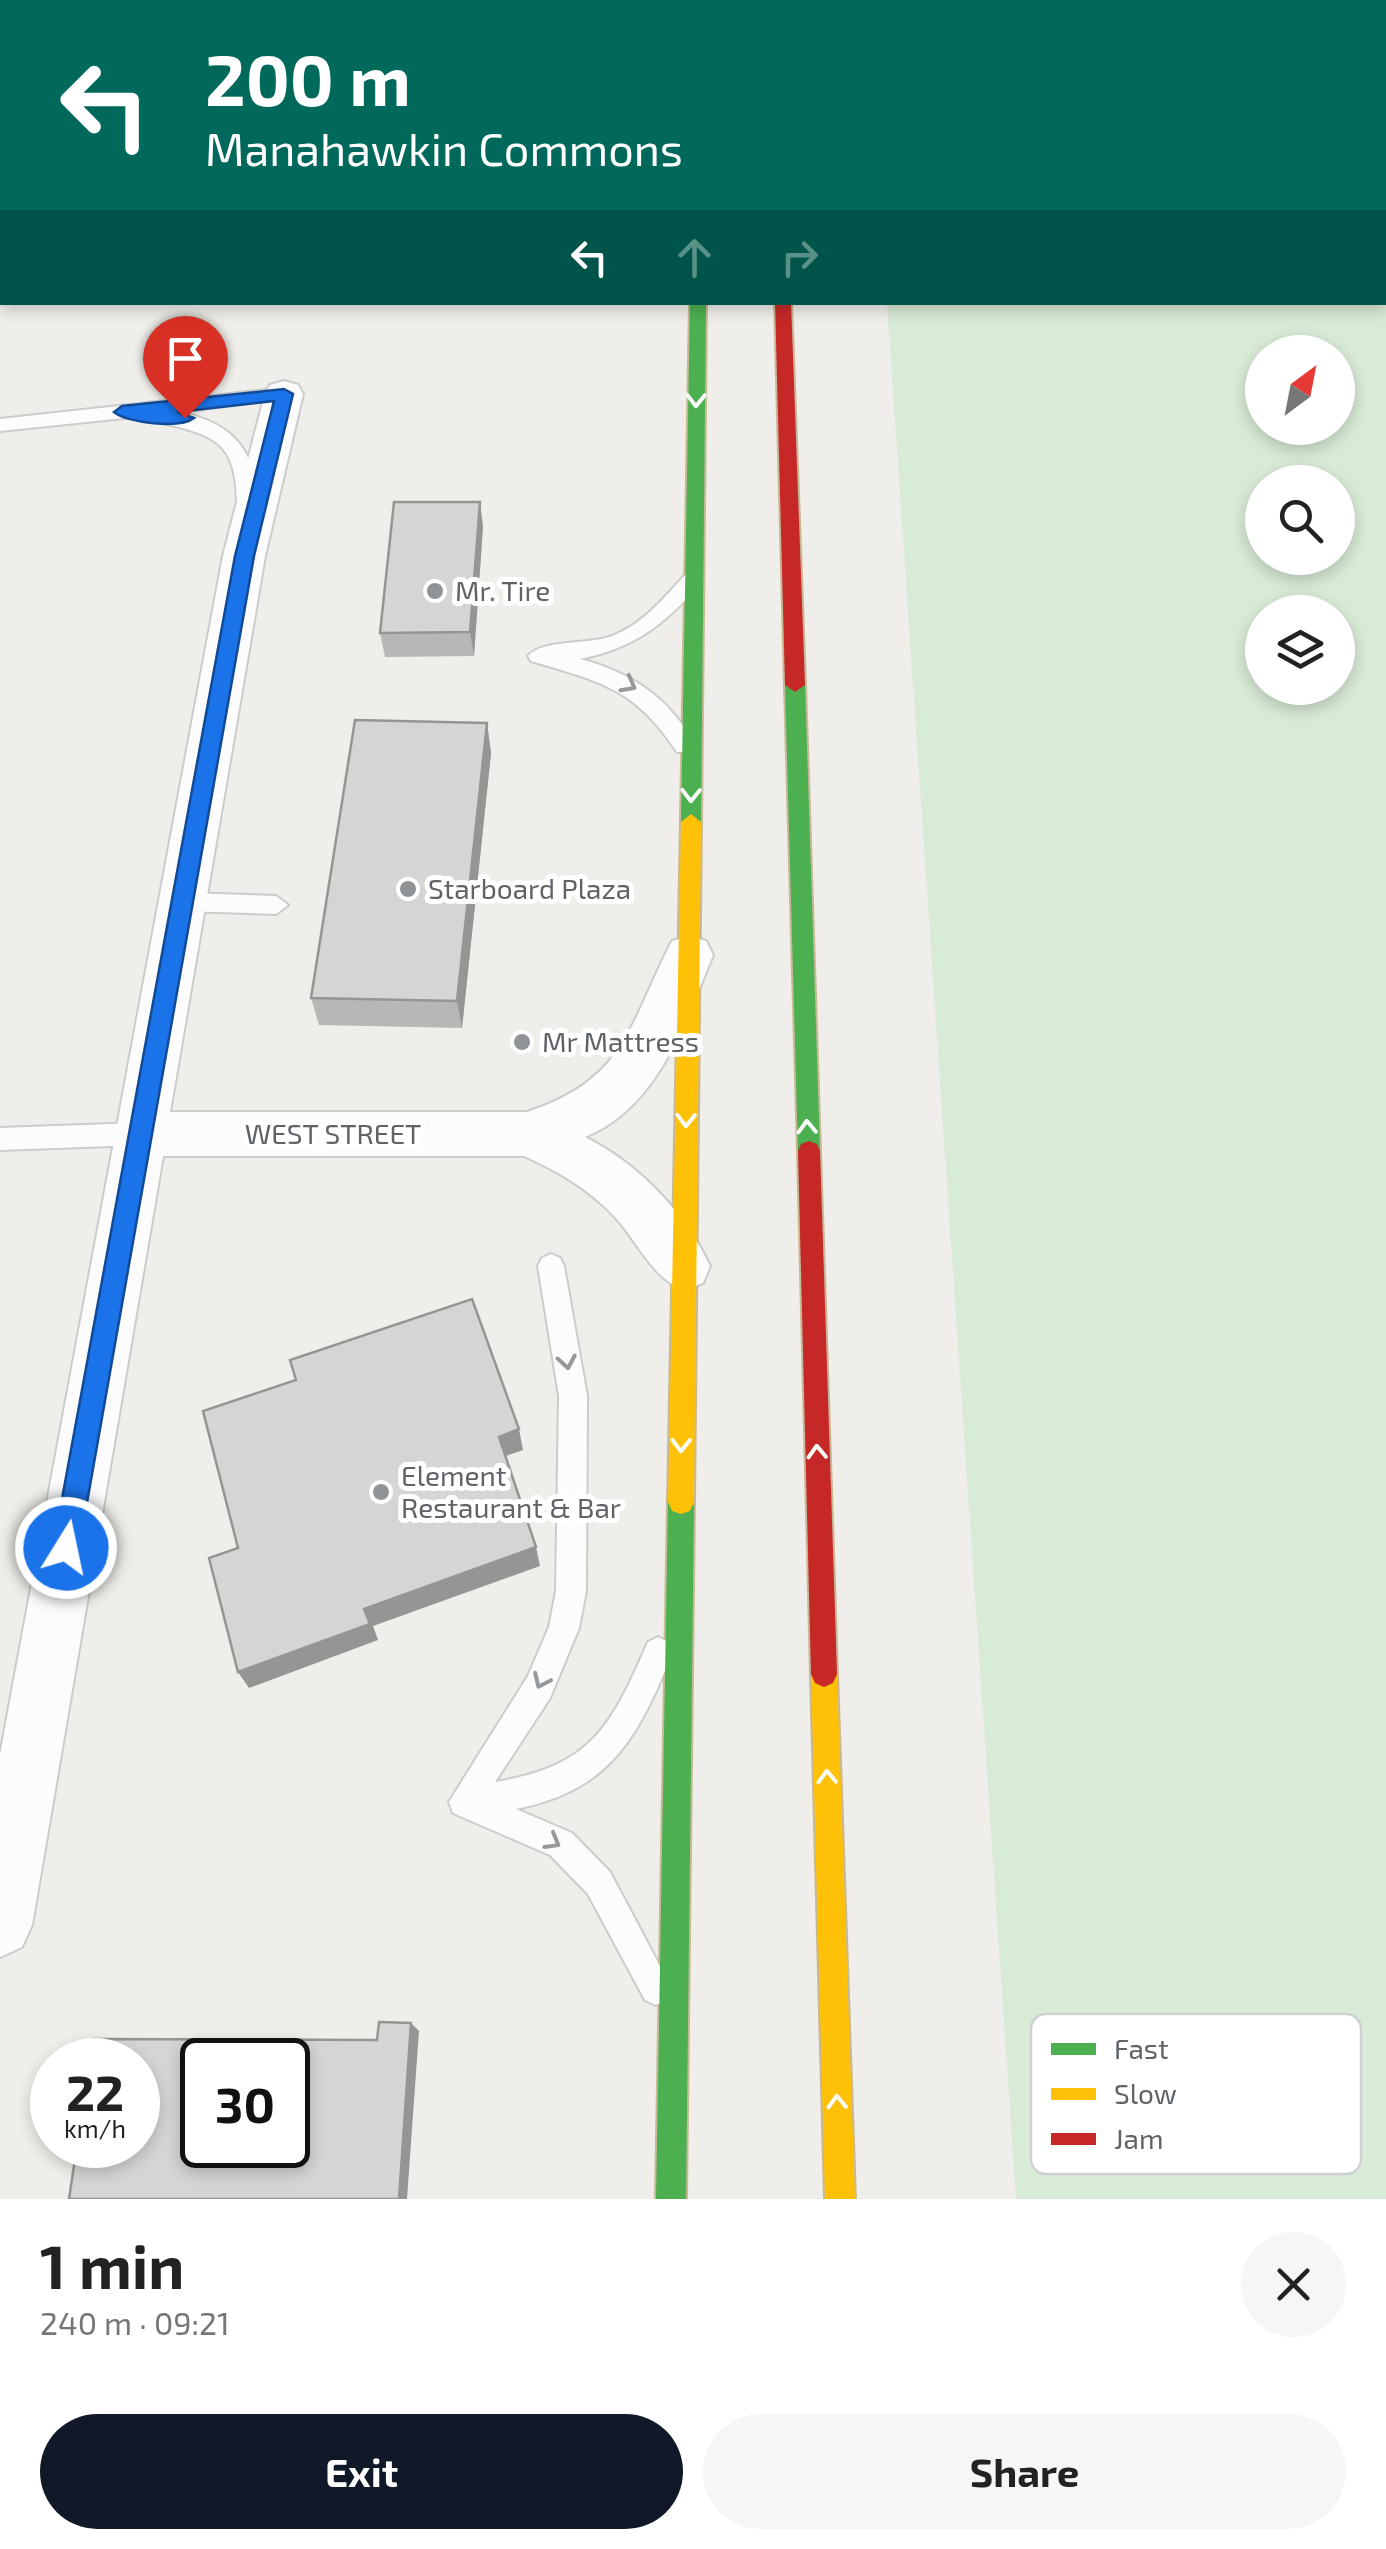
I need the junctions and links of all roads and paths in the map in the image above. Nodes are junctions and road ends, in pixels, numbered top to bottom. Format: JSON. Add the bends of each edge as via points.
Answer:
{"nodes":[{"id":1,"x":698,"y":305,"type":"edge"},
{"id":2,"x":782,"y":305,"type":"edge"},
{"id":3,"x":284,"y":394,"type":"joint"},
{"id":4,"x":122,"y":412,"type":"junction"},
{"id":5,"x":0,"y":425,"type":"edge"},
{"id":6,"x":244,"y":556,"type":"junction"},
{"id":7,"x":694,"y":579,"type":"junction"},
{"id":8,"x":691,"y":755,"type":"junction"},
{"id":9,"x":184,"y":902,"type":"junction"},
{"id":10,"x":276,"y":905,"type":"dead end"},
{"id":11,"x":688,"y":956,"type":"junction"},
{"id":12,"x":139,"y":1134,"type":"junction"},
{"id":13,"x":527,"y":1134,"type":"junction"},
{"id":14,"x":0,"y":1139,"type":"edge"},
{"id":15,"x":551,"y":1266,"type":"dead end"},
{"id":16,"x":684,"y":1266,"type":"junction"},
{"id":17,"x":679,"y":1602,"type":"junction"},
{"id":18,"x":464,"y":1802,"type":"junction"},
{"id":19,"x":0,"y":1924,"type":"edge"},
{"id":20,"x":674,"y":2022,"type":"junction"},
{"id":21,"x":671,"y":2199,"type":"edge"},
{"id":22,"x":840,"y":2199,"type":"edge"}],
"edges":[{"from":1,"to":7,"type":"highway","one_way":true},
{"from":22,"to":2,"type":"highway","one_way":true},
{"from":3,"to":4,"type":"lane"},
{"from":3,"to":6,"type":"street"},
{"from":4,"to":5,"type":"lane"},
{"from":4,"to":6,"type":"lane","via":[[185,418],[232,442],[244,456]]},
{"from":6,"to":9,"type":"street"},
{"from":7,"to":8,"type":"highway"},
{"from":7,"to":8,"type":"lane","one_way":true,"via":[[652,626],[624,642],[539,656],[638,687],[663,710]]},
{"from":8,"to":11,"type":"highway","one_way":true},
{"from":9,"to":10,"type":"lane"},
{"from":9,"to":12,"type":"street"},
{"from":11,"to":13,"type":"street","name":"WEST STREET","via":[[644,1052],[618,1086],[584,1115]]},
{"from":11,"to":16,"type":"highway","one_way":true},
{"from":12,"to":13,"type":"street","name":"WEST STREET"},
{"from":12,"to":14,"type":"lane"},
{"from":12,"to":19,"type":"street"},
{"from":13,"to":16,"type":"street","name":"WEST STREET","via":[[584,1157],[618,1184]]},
{"from":15,"to":18,"type":"lane","one_way":true,"via":[[572,1396],[571,1590],[540,1687]]},
{"from":16,"to":17,"type":"highway","one_way":true},
{"from":17,"to":18,"type":"lane","via":[[630,1719],[587,1766],[552,1786]]},
{"from":17,"to":20,"type":"highway"},
{"from":18,"to":20,"type":"lane","one_way":true,"via":[[561,1844],[599,1883]]},
{"from":20,"to":21,"type":"highway"}]}
